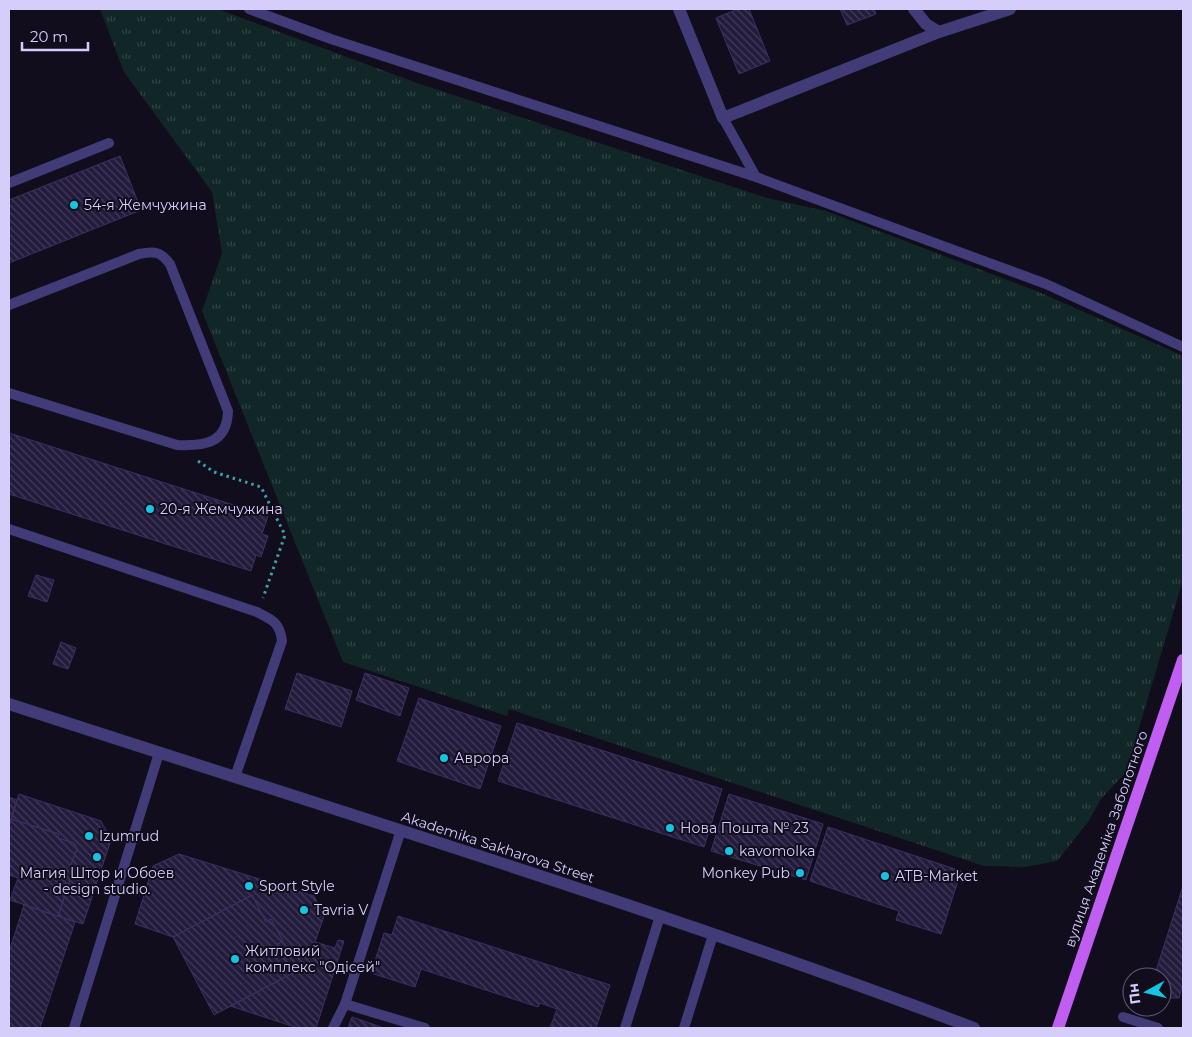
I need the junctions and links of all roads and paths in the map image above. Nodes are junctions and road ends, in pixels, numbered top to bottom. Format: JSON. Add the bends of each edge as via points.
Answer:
{"nodes":[{"id":1,"x":249,"y":9,"type":"edge"},
{"id":2,"x":679,"y":9,"type":"edge"},
{"id":3,"x":914,"y":9,"type":"edge"},
{"id":4,"x":1010,"y":9,"type":"edge"},
{"id":5,"x":939,"y":32,"type":"junction"},
{"id":6,"x":723,"y":118,"type":"junction"},
{"id":7,"x":109,"y":143,"type":"dead end"},
{"id":8,"x":756,"y":176,"type":"junction"},
{"id":9,"x":9,"y":183,"type":"edge"},
{"id":10,"x":9,"y":305,"type":"edge"},
{"id":11,"x":1183,"y":347,"type":"edge"},
{"id":12,"x":9,"y":393,"type":"edge"},
{"id":13,"x":177,"y":445,"type":"junction"},
{"id":14,"x":9,"y":530,"type":"edge"},
{"id":15,"x":258,"y":612,"type":"junction"},
{"id":16,"x":1183,"y":660,"type":"edge"},
{"id":17,"x":9,"y":704,"type":"edge"},
{"id":18,"x":159,"y":753,"type":"junction"},
{"id":19,"x":235,"y":777,"type":"junction"},
{"id":20,"x":401,"y":830,"type":"junction"},
{"id":21,"x":660,"y":916,"type":"junction"},
{"id":22,"x":713,"y":935,"type":"junction"},
{"id":23,"x":345,"y":1004,"type":"junction"},
{"id":24,"x":1122,"y":1017,"type":"dead end"},
{"id":25,"x":74,"y":1028,"type":"edge"},
{"id":26,"x":333,"y":1028,"type":"edge"},
{"id":27,"x":425,"y":1028,"type":"edge"},
{"id":28,"x":624,"y":1028,"type":"edge"},
{"id":29,"x":684,"y":1028,"type":"edge"},
{"id":30,"x":974,"y":1028,"type":"edge"},
{"id":31,"x":1058,"y":1028,"type":"edge"},
{"id":32,"x":1158,"y":1028,"type":"edge"}],
"edges":[{"from":1,"to":8,"type":"lane","via":[[332,39]]},
{"from":2,"to":6,"type":"street"},
{"from":3,"to":5,"type":"street","via":[[926,24]]},
{"from":4,"to":5,"type":"street"},
{"from":5,"to":6,"type":"street"},
{"from":6,"to":8,"type":"lane"},
{"from":7,"to":9,"type":"lane"},
{"from":8,"to":11,"type":"lane","via":[[1046,284]]},
{"from":10,"to":13,"type":"lane","via":[[139,254],[164,256],[228,411],[226,428],[215,439],[201,445]]},
{"from":12,"to":13,"type":"lane"},
{"from":13,"to":15,"type":"path","via":[[214,472],[262,487],[284,535]]},
{"from":14,"to":15,"type":"lane"},
{"from":15,"to":19,"type":"lane","via":[[273,620],[281,632],[282,641]]},
{"from":16,"to":31,"type":"main road","name":"вулиця Академіка Заболотного"},
{"from":17,"to":18,"type":"street","name":"Akademika Sakharova Street"},
{"from":18,"to":19,"type":"street","name":"Akademika Sakharova Street"},
{"from":18,"to":25,"type":"lane"},
{"from":19,"to":20,"type":"street","name":"Akademika Sakharova Street"},
{"from":20,"to":21,"type":"street","name":"Akademika Sakharova Street"},
{"from":20,"to":23,"type":"lane"},
{"from":21,"to":22,"type":"street","name":"Akademika Sakharova Street"},
{"from":21,"to":28,"type":"lane"},
{"from":22,"to":29,"type":"lane"},
{"from":22,"to":30,"type":"street","name":"Akademika Sakharova Street"},
{"from":23,"to":26,"type":"lane"},
{"from":23,"to":27,"type":"lane"},
{"from":24,"to":32,"type":"lane"}]}
